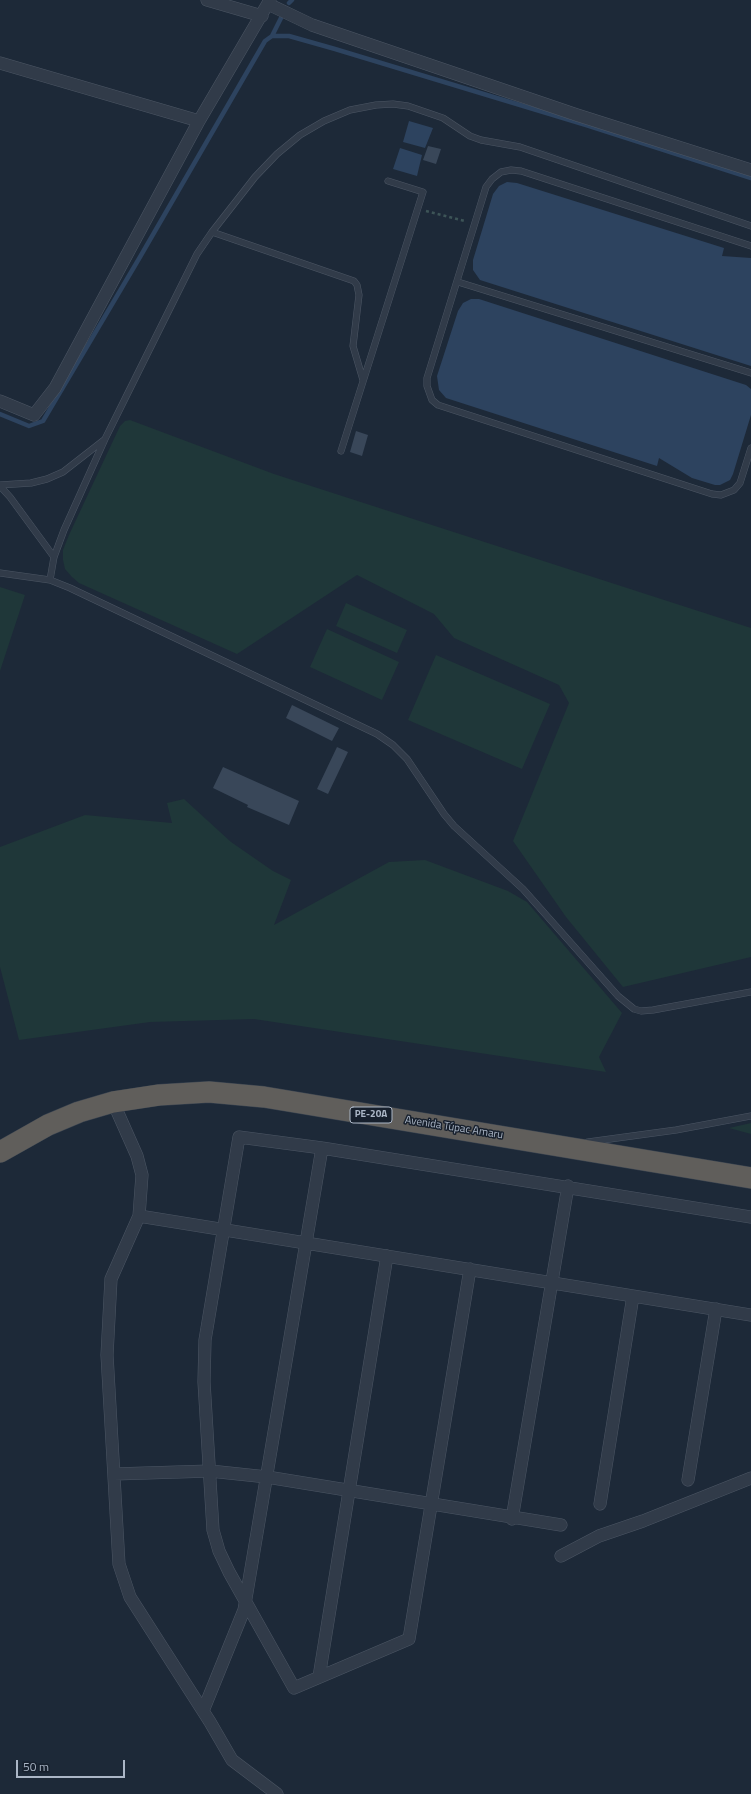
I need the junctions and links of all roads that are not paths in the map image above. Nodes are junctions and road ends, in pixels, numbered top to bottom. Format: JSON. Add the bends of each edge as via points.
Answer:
{"nodes":[{"id":1,"x":207,"y":0,"type":"edge"},
{"id":2,"x":269,"y":2,"type":"edge"},
{"id":3,"x":262,"y":16,"type":"junction"},
{"id":4,"x":0,"y":64,"type":"edge"},
{"id":5,"x":199,"y":121,"type":"junction"},
{"id":6,"x":751,"y":170,"type":"edge"},
{"id":7,"x":388,"y":181,"type":"dead end"},
{"id":8,"x":751,"y":226,"type":"edge"},
{"id":9,"x":212,"y":232,"type":"junction"},
{"id":10,"x":751,"y":246,"type":"edge"},
{"id":11,"x":458,"y":282,"type":"junction"},
{"id":12,"x":751,"y":374,"type":"edge"},
{"id":13,"x":363,"y":381,"type":"junction"},
{"id":14,"x":0,"y":400,"type":"edge"},
{"id":15,"x":106,"y":439,"type":"junction"},
{"id":16,"x":751,"y":448,"type":"edge"},
{"id":17,"x":341,"y":451,"type":"dead end"},
{"id":18,"x":0,"y":486,"type":"edge"},
{"id":19,"x":54,"y":557,"type":"junction"},
{"id":20,"x":0,"y":573,"type":"edge"},
{"id":21,"x":50,"y":580,"type":"junction"},
{"id":22,"x":751,"y":992,"type":"edge"},
{"id":23,"x":113,"y":1102,"type":"junction"},
{"id":24,"x":751,"y":1116,"type":"edge"},
{"id":25,"x":561,"y":1146,"type":"junction"},
{"id":26,"x":322,"y":1148,"type":"junction"},
{"id":27,"x":0,"y":1152,"type":"edge"},
{"id":28,"x":748,"y":1174,"type":"edge"},
{"id":29,"x":568,"y":1186,"type":"junction"},
{"id":30,"x":139,"y":1216,"type":"junction"},
{"id":31,"x":751,"y":1217,"type":"edge"},
{"id":32,"x":223,"y":1229,"type":"junction"},
{"id":33,"x":306,"y":1243,"type":"junction"},
{"id":34,"x":387,"y":1256,"type":"junction"},
{"id":35,"x":470,"y":1270,"type":"junction"},
{"id":36,"x":552,"y":1283,"type":"junction"},
{"id":37,"x":633,"y":1296,"type":"junction"},
{"id":38,"x":716,"y":1309,"type":"junction"},
{"id":39,"x":751,"y":1315,"type":"edge"},
{"id":40,"x":210,"y":1471,"type":"junction"},
{"id":41,"x":114,"y":1474,"type":"junction"},
{"id":42,"x":266,"y":1477,"type":"junction"},
{"id":43,"x":751,"y":1478,"type":"edge"},
{"id":44,"x":688,"y":1480,"type":"dead end"},
{"id":45,"x":349,"y":1491,"type":"junction"},
{"id":46,"x":600,"y":1504,"type":"dead end"},
{"id":47,"x":432,"y":1505,"type":"junction"},
{"id":48,"x":512,"y":1519,"type":"junction"},
{"id":49,"x":561,"y":1525,"type":"dead end"},
{"id":50,"x":561,"y":1556,"type":"dead end"},
{"id":51,"x":245,"y":1602,"type":"junction"},
{"id":52,"x":319,"y":1677,"type":"junction"},
{"id":53,"x":203,"y":1711,"type":"junction"},
{"id":54,"x":277,"y":1794,"type":"edge"}],
"edges":[{"from":1,"to":3,"type":"street"},
{"from":2,"to":3,"type":"street"},
{"from":2,"to":6,"type":"street","via":[[312,25],[577,115]]},
{"from":3,"to":5,"type":"street"},
{"from":4,"to":5,"type":"street"},
{"from":5,"to":14,"type":"street","via":[[55,388],[34,415]]},
{"from":7,"to":13,"type":"lane","via":[[423,192]]},
{"from":8,"to":9,"type":"lane","via":[[520,147],[470,136],[443,118],[408,106],[393,104],[350,110],[300,135],[255,177]]},
{"from":9,"to":13,"type":"lane","via":[[354,281],[359,295],[352,346]]},
{"from":9,"to":15,"type":"lane","via":[[197,254]]},
{"from":10,"to":11,"type":"lane","via":[[521,171],[511,170],[501,172],[486,187]]},
{"from":11,"to":12,"type":"lane"},
{"from":11,"to":16,"type":"lane","via":[[428,378],[429,393],[438,405],[712,494],[721,495],[734,490],[740,482]]},
{"from":13,"to":17,"type":"lane"},
{"from":15,"to":18,"type":"lane","via":[[63,472],[31,483]]},
{"from":15,"to":19,"type":"lane"},
{"from":18,"to":19,"type":"lane"},
{"from":19,"to":21,"type":"lane"},
{"from":20,"to":21,"type":"lane"},
{"from":21,"to":22,"type":"lane","via":[[377,734],[393,745],[407,759],[449,820],[524,889],[618,996],[634,1009],[653,1010]]},
{"from":23,"to":25,"type":"highway","name":"Avenida Túpac Amaru","number":"PE-20A","via":[[159,1095],[209,1092],[264,1097]]},
{"from":23,"to":27,"type":"highway","name":"Avenida Túpac Amaru","number":"PE-20A","via":[[48,1125]]},
{"from":23,"to":30,"type":"street","via":[[137,1156],[142,1175]]},
{"from":24,"to":25,"type":"lane","via":[[676,1130]]},
{"from":25,"to":28,"type":"highway","name":"Avenida Túpac Amaru","number":"PE-20A","via":[[717,1172]]},
{"from":26,"to":29,"type":"street"},
{"from":26,"to":32,"type":"street","via":[[239,1137]]},
{"from":26,"to":33,"type":"street"},
{"from":29,"to":31,"type":"street"},
{"from":29,"to":36,"type":"street"},
{"from":30,"to":32,"type":"street"},
{"from":30,"to":41,"type":"street","via":[[111,1279],[107,1354]]},
{"from":32,"to":33,"type":"street"},
{"from":32,"to":40,"type":"street","via":[[206,1340],[204,1382]]},
{"from":33,"to":34,"type":"street"},
{"from":33,"to":42,"type":"street"},
{"from":34,"to":35,"type":"street"},
{"from":34,"to":45,"type":"street"},
{"from":35,"to":36,"type":"street"},
{"from":35,"to":47,"type":"street"},
{"from":36,"to":37,"type":"street"},
{"from":36,"to":48,"type":"street"},
{"from":37,"to":38,"type":"street"},
{"from":37,"to":46,"type":"street"},
{"from":38,"to":39,"type":"street"},
{"from":38,"to":44,"type":"street"},
{"from":40,"to":41,"type":"street"},
{"from":40,"to":42,"type":"street"},
{"from":40,"to":51,"type":"street","via":[[213,1530],[219,1551]]},
{"from":41,"to":53,"type":"street","via":[[119,1564],[130,1597]]},
{"from":42,"to":45,"type":"street"},
{"from":42,"to":51,"type":"street"},
{"from":43,"to":50,"type":"street","via":[[599,1536]]},
{"from":45,"to":47,"type":"street"},
{"from":45,"to":52,"type":"street"},
{"from":47,"to":48,"type":"street"},
{"from":47,"to":52,"type":"street","via":[[409,1639]]},
{"from":48,"to":49,"type":"street"},
{"from":51,"to":52,"type":"street","via":[[294,1688]]},
{"from":51,"to":53,"type":"street"},
{"from":53,"to":54,"type":"street","via":[[232,1760]]}]}
